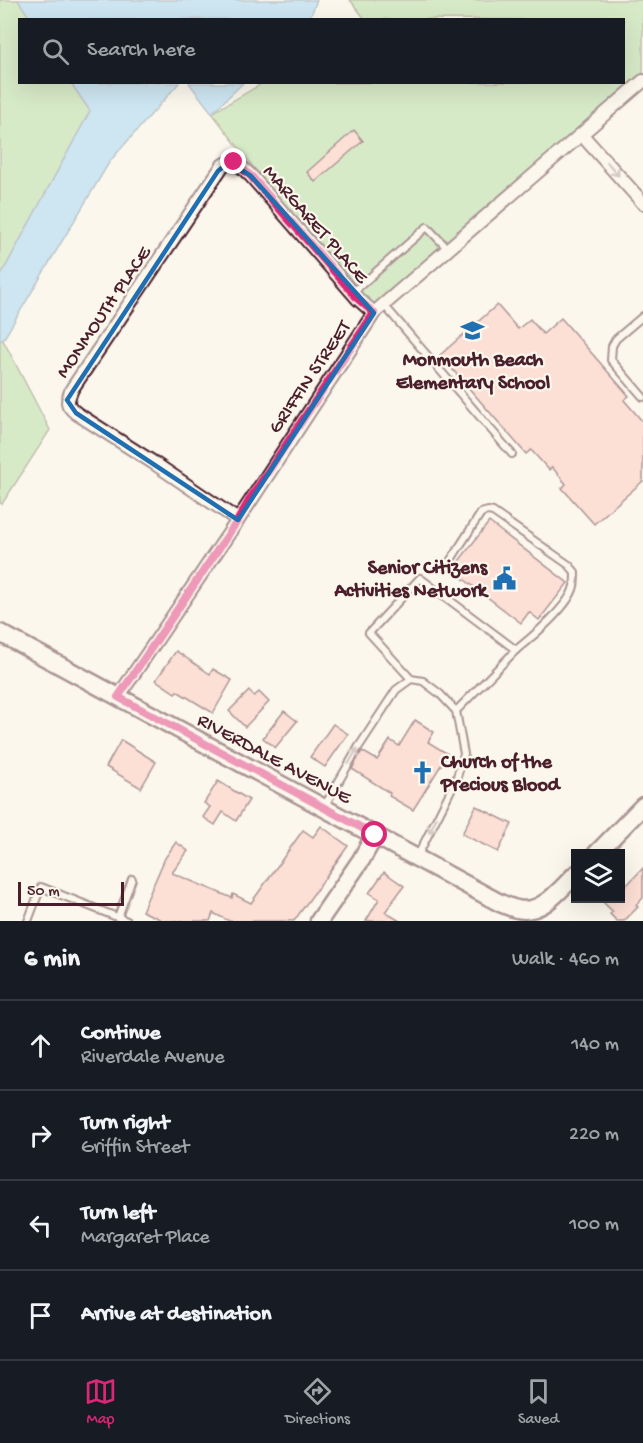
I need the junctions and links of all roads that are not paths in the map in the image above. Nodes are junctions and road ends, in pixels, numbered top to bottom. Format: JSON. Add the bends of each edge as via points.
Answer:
{"nodes":[{"id":1,"x":643,"y":81,"type":"edge"},
{"id":2,"x":582,"y":135,"type":"junction"},
{"id":3,"x":229,"y":162,"type":"joint"},
{"id":4,"x":643,"y":203,"type":"edge"},
{"id":5,"x":448,"y":249,"type":"junction"},
{"id":6,"x":352,"y":293,"type":"junction"},
{"id":7,"x":384,"y":304,"type":"junction"},
{"id":8,"x":374,"y":313,"type":"junction"},
{"id":9,"x":643,"y":316,"type":"edge"},
{"id":10,"x":643,"y":397,"type":"edge"},
{"id":11,"x":512,"y":454,"type":"dead end"},
{"id":12,"x":238,"y":520,"type":"junction"},
{"id":13,"x":445,"y":569,"type":"dead end"},
{"id":14,"x":0,"y":633,"type":"edge"},
{"id":15,"x":516,"y":650,"type":"junction"},
{"id":16,"x":411,"y":680,"type":"junction"},
{"id":17,"x":118,"y":697,"type":"junction"},
{"id":18,"x":456,"y":711,"type":"junction"},
{"id":19,"x":643,"y":806,"type":"edge"},
{"id":20,"x":324,"y":807,"type":"junction"},
{"id":21,"x":375,"y":835,"type":"junction"},
{"id":22,"x":601,"y":849,"type":"edge"},
{"id":23,"x":417,"y":858,"type":"junction"},
{"id":24,"x":132,"y":879,"type":"dead end"},
{"id":25,"x":571,"y":879,"type":"edge"},
{"id":26,"x":118,"y":917,"type":"junction"},
{"id":27,"x":28,"y":921,"type":"edge"},
{"id":28,"x":127,"y":921,"type":"edge"},
{"id":29,"x":319,"y":921,"type":"edge"}],
"edges":[{"from":1,"to":2,"type":"street","name":"GRIFFIN STREET"},
{"from":2,"to":4,"type":"street","one_way":true},
{"from":2,"to":5,"type":"street","name":"GRIFFIN STREET"},
{"from":3,"to":6,"type":"street","name":"MARGARET PLACE","via":[[251,176]]},
{"from":3,"to":12,"type":"street","name":"MONMOUTH PLACE","via":[[218,171],[67,400],[76,414]]},
{"from":5,"to":6,"type":"lane","via":[[427,227]]},
{"from":5,"to":7,"type":"street","name":"GRIFFIN STREET"},
{"from":6,"to":8,"type":"street","name":"MARGARET PLACE"},
{"from":7,"to":8,"type":"street","name":"GRIFFIN STREET"},
{"from":7,"to":11,"type":"lane"},
{"from":8,"to":12,"type":"street","name":"GRIFFIN STREET"},
{"from":9,"to":10,"type":"lane","via":[[616,339],[611,360]]},
{"from":12,"to":17,"type":"street","name":"GRIFFIN STREET"},
{"from":13,"to":15,"type":"lane","via":[[481,513],[489,511],[575,572],[574,587],[564,604]]},
{"from":14,"to":17,"type":"street","name":"RIVERDALE AVENUE"},
{"from":15,"to":16,"type":"lane","via":[[420,578],[369,633]]},
{"from":15,"to":18,"type":"lane"},
{"from":16,"to":18,"type":"lane","via":[[423,681]]},
{"from":20,"to":16,"type":"lane","one_way":true,"via":[[396,690]]},
{"from":17,"to":20,"type":"street","name":"RIVERDALE AVENUE"},
{"from":18,"to":23,"type":"lane","one_way":true,"via":[[464,754],[456,780]]},
{"from":19,"to":22,"type":"street"},
{"from":20,"to":21,"type":"street","name":"RIVERDALE AVENUE"},
{"from":21,"to":23,"type":"street","name":"RIVERDALE AVENUE"},
{"from":21,"to":29,"type":"street"},
{"from":23,"to":25,"type":"street","name":"RIVERDALE AVENUE","via":[[516,909],[541,906]]},
{"from":24,"to":26,"type":"lane"},
{"from":26,"to":27,"type":"lane","via":[[41,887]]},
{"from":26,"to":28,"type":"lane"}]}
